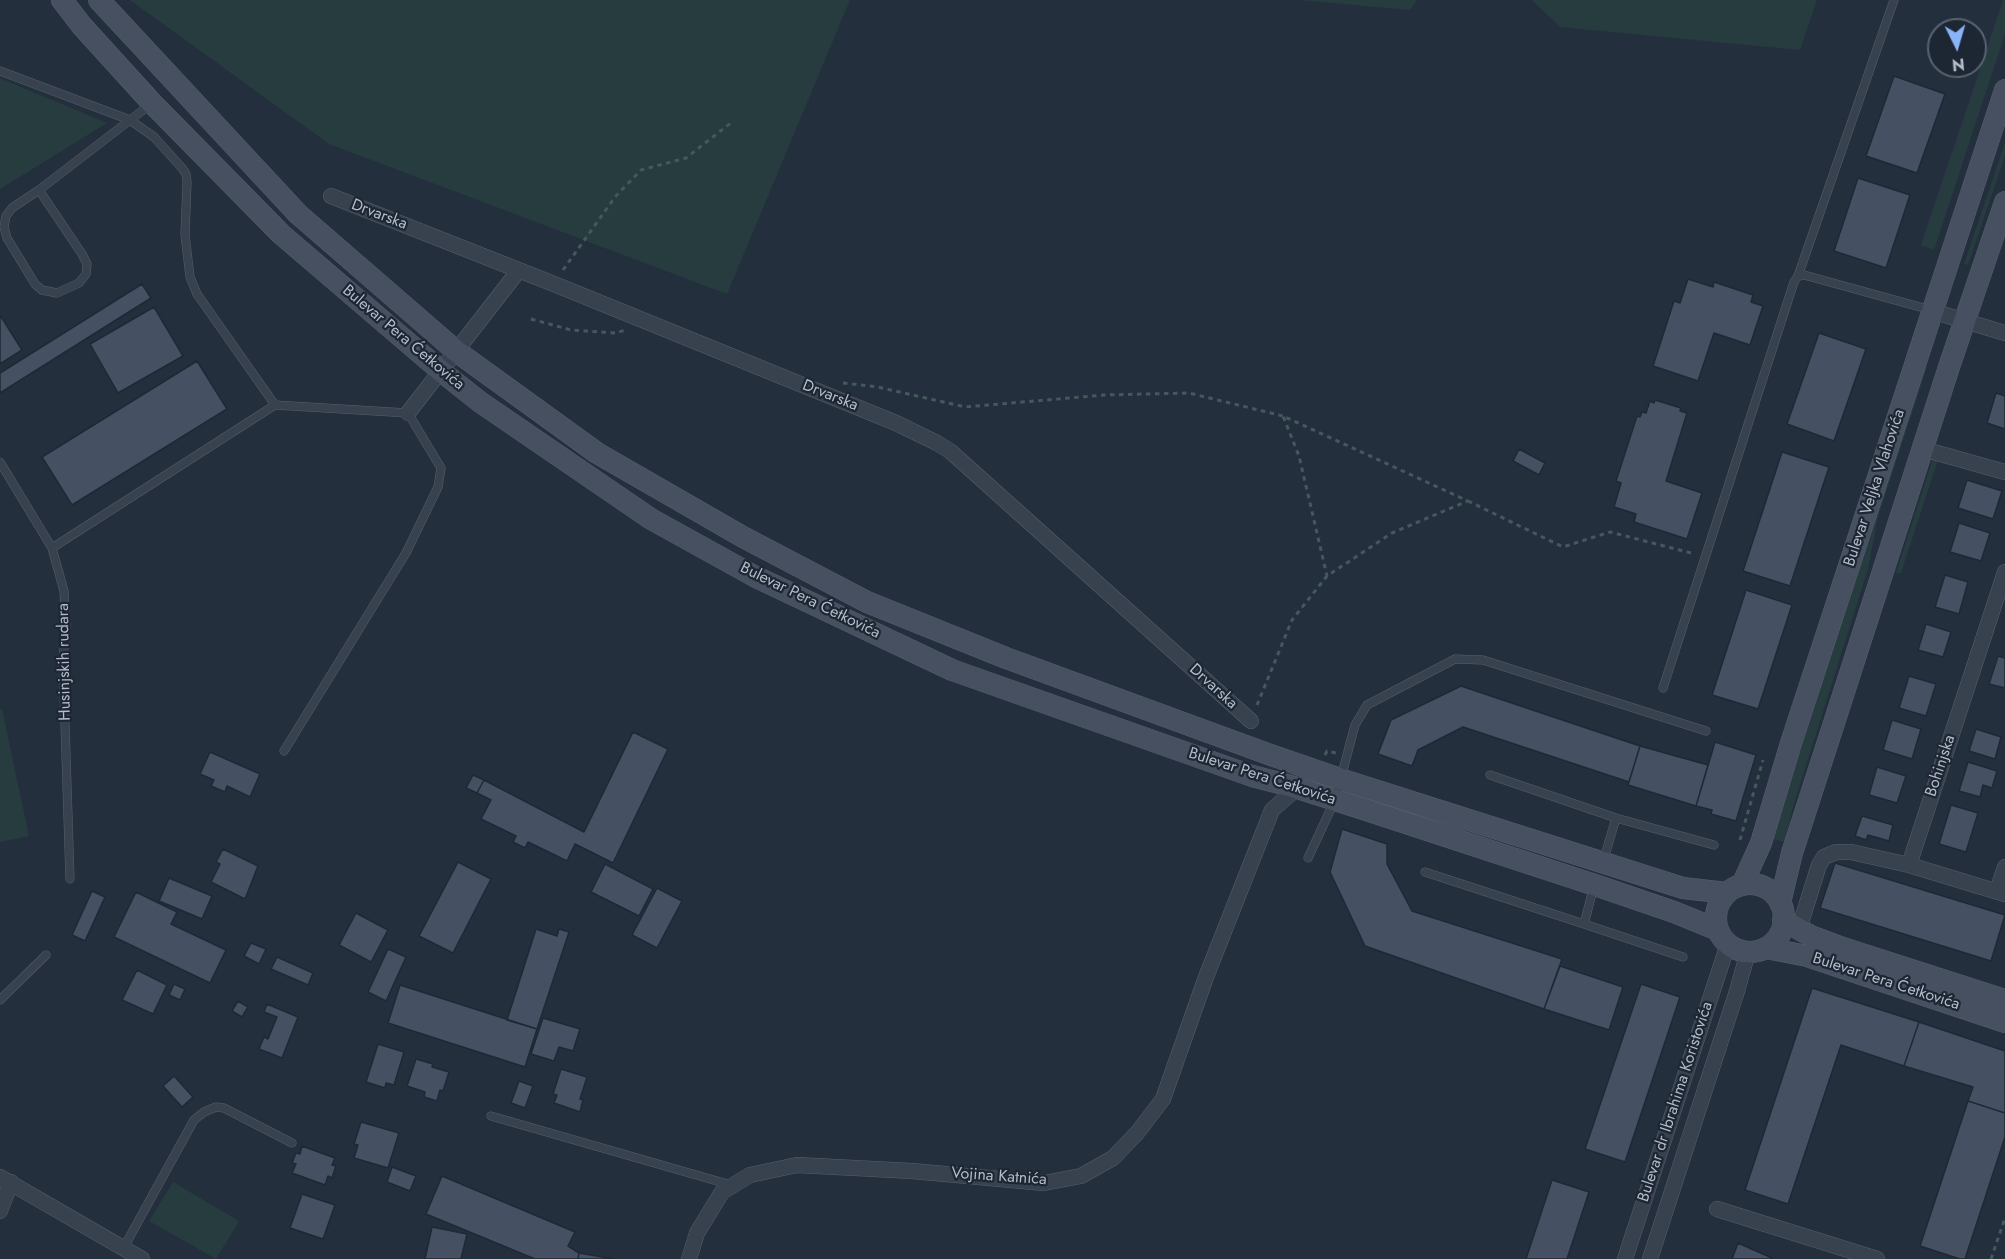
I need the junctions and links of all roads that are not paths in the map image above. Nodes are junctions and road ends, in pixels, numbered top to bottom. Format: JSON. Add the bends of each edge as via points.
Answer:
{"nodes":[{"id":1,"x":62,"y":0,"type":"edge"},
{"id":2,"x":99,"y":0,"type":"edge"},
{"id":3,"x":1894,"y":0,"type":"edge"},
{"id":4,"x":0,"y":71,"type":"edge"},
{"id":5,"x":2005,"y":90,"type":"edge"},
{"id":6,"x":152,"y":103,"type":"junction"},
{"id":7,"x":130,"y":120,"type":"junction"},
{"id":8,"x":39,"y":190,"type":"junction"},
{"id":9,"x":331,"y":196,"type":"dead end"},
{"id":10,"x":2005,"y":202,"type":"edge"},
{"id":11,"x":519,"y":270,"type":"junction"},
{"id":12,"x":1798,"y":276,"type":"junction"},
{"id":13,"x":1932,"y":311,"type":"junction"},
{"id":14,"x":1965,"y":321,"type":"junction"},
{"id":15,"x":2005,"y":333,"type":"edge"},
{"id":16,"x":456,"y":351,"type":"junction"},
{"id":17,"x":441,"y":371,"type":"junction"},
{"id":18,"x":275,"y":405,"type":"junction"},
{"id":19,"x":408,"y":413,"type":"junction"},
{"id":20,"x":1923,"y":449,"type":"junction"},
{"id":21,"x":0,"y":462,"type":"edge"},
{"id":22,"x":2005,"y":472,"type":"edge"},
{"id":23,"x":52,"y":548,"type":"junction"},
{"id":24,"x":2005,"y":572,"type":"edge"},
{"id":25,"x":1663,"y":688,"type":"dead end"},
{"id":26,"x":1251,"y":721,"type":"road end"},
{"id":27,"x":1706,"y":731,"type":"dead end"},
{"id":28,"x":284,"y":751,"type":"dead end"},
{"id":29,"x":1490,"y":775,"type":"dead end"},
{"id":30,"x":1340,"y":779,"type":"junction"},
{"id":31,"x":1297,"y":788,"type":"junction"},
{"id":32,"x":1335,"y":800,"type":"junction"},
{"id":33,"x":1616,"y":818,"type":"junction"},
{"id":34,"x":1714,"y":845,"type":"dead end"},
{"id":35,"x":1308,"y":858,"type":"dead end"},
{"id":36,"x":1603,"y":862,"type":"junction"},
{"id":37,"x":1909,"y":865,"type":"junction"},
{"id":38,"x":2005,"y":867,"type":"edge"},
{"id":39,"x":1425,"y":872,"type":"dead end"},
{"id":40,"x":70,"y":879,"type":"dead end"},
{"id":41,"x":1595,"y":885,"type":"junction"},
{"id":42,"x":1735,"y":889,"type":"junction"},
{"id":43,"x":2001,"y":892,"type":"edge"},
{"id":44,"x":1787,"y":917,"type":"junction"},
{"id":45,"x":1584,"y":924,"type":"junction"},
{"id":46,"x":1723,"y":937,"type":"junction"},
{"id":47,"x":1757,"y":950,"type":"junction"},
{"id":48,"x":46,"y":955,"type":"dead end"},
{"id":49,"x":1683,"y":957,"type":"dead end"},
{"id":50,"x":0,"y":1000,"type":"edge"},
{"id":51,"x":2005,"y":1000,"type":"edge"},
{"id":52,"x":2005,"y":1022,"type":"edge"},
{"id":53,"x":491,"y":1116,"type":"dead end"},
{"id":54,"x":292,"y":1143,"type":"dead end"},
{"id":55,"x":6,"y":1180,"type":"edge"},
{"id":56,"x":733,"y":1185,"type":"junction"},
{"id":57,"x":1717,"y":1209,"type":"dead end"},
{"id":58,"x":0,"y":1211,"type":"edge"},
{"id":59,"x":130,"y":1255,"type":"edge"},
{"id":60,"x":689,"y":1259,"type":"edge"},
{"id":61,"x":1625,"y":1259,"type":"edge"},
{"id":62,"x":1650,"y":1259,"type":"edge"},
{"id":63,"x":1877,"y":1259,"type":"edge"}],
"edges":[{"from":1,"to":6,"type":"main road","name":"Bulevar Pera Ćetkovića"},
{"from":2,"to":16,"type":"main road","name":"Bulevar Pera Ćetkovića","via":[[298,214]]},
{"from":3,"to":12,"type":"lane"},
{"from":4,"to":7,"type":"lane"},
{"from":5,"to":13,"type":"main road","name":"Bulevar Veljka Vlahovića"},
{"from":6,"to":7,"type":"lane"},
{"from":6,"to":17,"type":"main road","name":"Bulevar Pera Ćetkovića","via":[[281,234]]},
{"from":7,"to":8,"type":"lane"},
{"from":7,"to":18,"type":"lane","via":[[154,137],[186,174],[185,234],[190,277]]},
{"from":8,"to":8,"type":"lane","via":[[12,208],[4,227],[35,284],[57,293],[79,283],[87,264]]},
{"from":9,"to":11,"type":"street","name":"Drvarska"},
{"from":10,"to":14,"type":"main road","name":"Bulevar Veljka Vlahovića"},
{"from":11,"to":16,"type":"street"},
{"from":11,"to":26,"type":"street","name":"Drvarska","via":[[896,423],[950,451]]},
{"from":12,"to":13,"type":"lane"},
{"from":12,"to":25,"type":"lane"},
{"from":13,"to":14,"type":"street"},
{"from":13,"to":42,"type":"main road","name":"Bulevar Veljka Vlahovića","via":[[1761,843]]},
{"from":14,"to":15,"type":"street"},
{"from":14,"to":20,"type":"main road","name":"Bulevar Veljka Vlahovića"},
{"from":16,"to":17,"type":"street"},
{"from":16,"to":30,"type":"main road","name":"Bulevar Pera Ćetkovića","via":[[597,453],[743,537],[867,602],[1006,658]]},
{"from":17,"to":19,"type":"street"},
{"from":17,"to":31,"type":"main road","name":"Bulevar Pera Ćetkovića","via":[[651,519],[754,576],[951,670],[1252,776]]},
{"from":18,"to":19,"type":"lane"},
{"from":18,"to":23,"type":"lane"},
{"from":19,"to":28,"type":"lane","via":[[441,468],[438,487],[406,553]]},
{"from":20,"to":22,"type":"street"},
{"from":20,"to":44,"type":"main road","name":"Bulevar Veljka Vlahovića","via":[[1792,853]]},
{"from":21,"to":23,"type":"lane","name":"Husinjskih rudara"},
{"from":23,"to":40,"type":"lane","name":"Husinjskih rudara","via":[[64,591],[66,626],[63,661]]},
{"from":24,"to":37,"type":"street","name":"Bohinjska"},
{"from":27,"to":30,"type":"lane","via":[[1483,660],[1455,659],[1367,705],[1355,725]]},
{"from":29,"to":33,"type":"lane"},
{"from":30,"to":32,"type":"lane"},
{"from":30,"to":36,"type":"main road","name":"Bulevar Pera Ćetkovića"},
{"from":31,"to":32,"type":"main road","name":"Bulevar Pera Ćetkovića"},
{"from":31,"to":56,"type":"street","name":"Vojina Katnića","via":[[1272,810],[1206,977],[1164,1099],[1113,1158],[1080,1176],[1044,1183],[797,1165],[750,1175]]},
{"from":32,"to":35,"type":"lane"},
{"from":32,"to":41,"type":"main road","name":"Bulevar Pera Ćetkovića"},
{"from":33,"to":34,"type":"lane"},
{"from":33,"to":36,"type":"lane"},
{"from":36,"to":42,"type":"main road","name":"Bulevar Pera Ćetkovića","via":[[1683,888]]},
{"from":37,"to":43,"type":"street"},
{"from":37,"to":44,"type":"street","via":[[1851,852],[1824,857]]},
{"from":38,"to":43,"type":"street"},
{"from":39,"to":45,"type":"lane"},
{"from":41,"to":45,"type":"lane"},
{"from":41,"to":46,"type":"main road","name":"Bulevar Pera Ćetkovića","via":[[1674,912]]},
{"from":42,"to":44,"type":"main road","via":[[1760,886],[1768,890]]},
{"from":42,"to":46,"type":"main road","via":[[1717,910]]},
{"from":44,"to":47,"type":"main road","via":[[1778,936]]},
{"from":44,"to":51,"type":"main road","name":"Bulevar Pera Ćetkovića","via":[[1843,948]]},
{"from":45,"to":49,"type":"lane"},
{"from":46,"to":47,"type":"main road","via":[[1737,950]]},
{"from":46,"to":61,"type":"street","name":"Bulevar dr Ibrahima Koristovića"},
{"from":47,"to":52,"type":"main road","name":"Bulevar Pera Ćetkovića","via":[[1807,956]]},
{"from":47,"to":62,"type":"street","name":"Bulevar dr Ibrahima Koristovića","via":[[1737,992]]},
{"from":48,"to":50,"type":"lane"},
{"from":53,"to":56,"type":"lane"},
{"from":54,"to":59,"type":"lane","via":[[224,1108],[204,1112],[189,1129]]},
{"from":55,"to":58,"type":"street"},
{"from":55,"to":59,"type":"street"},
{"from":56,"to":60,"type":"street","name":"Vojina Katnića","via":[[722,1192],[697,1233]]},
{"from":57,"to":63,"type":"street"}]}
